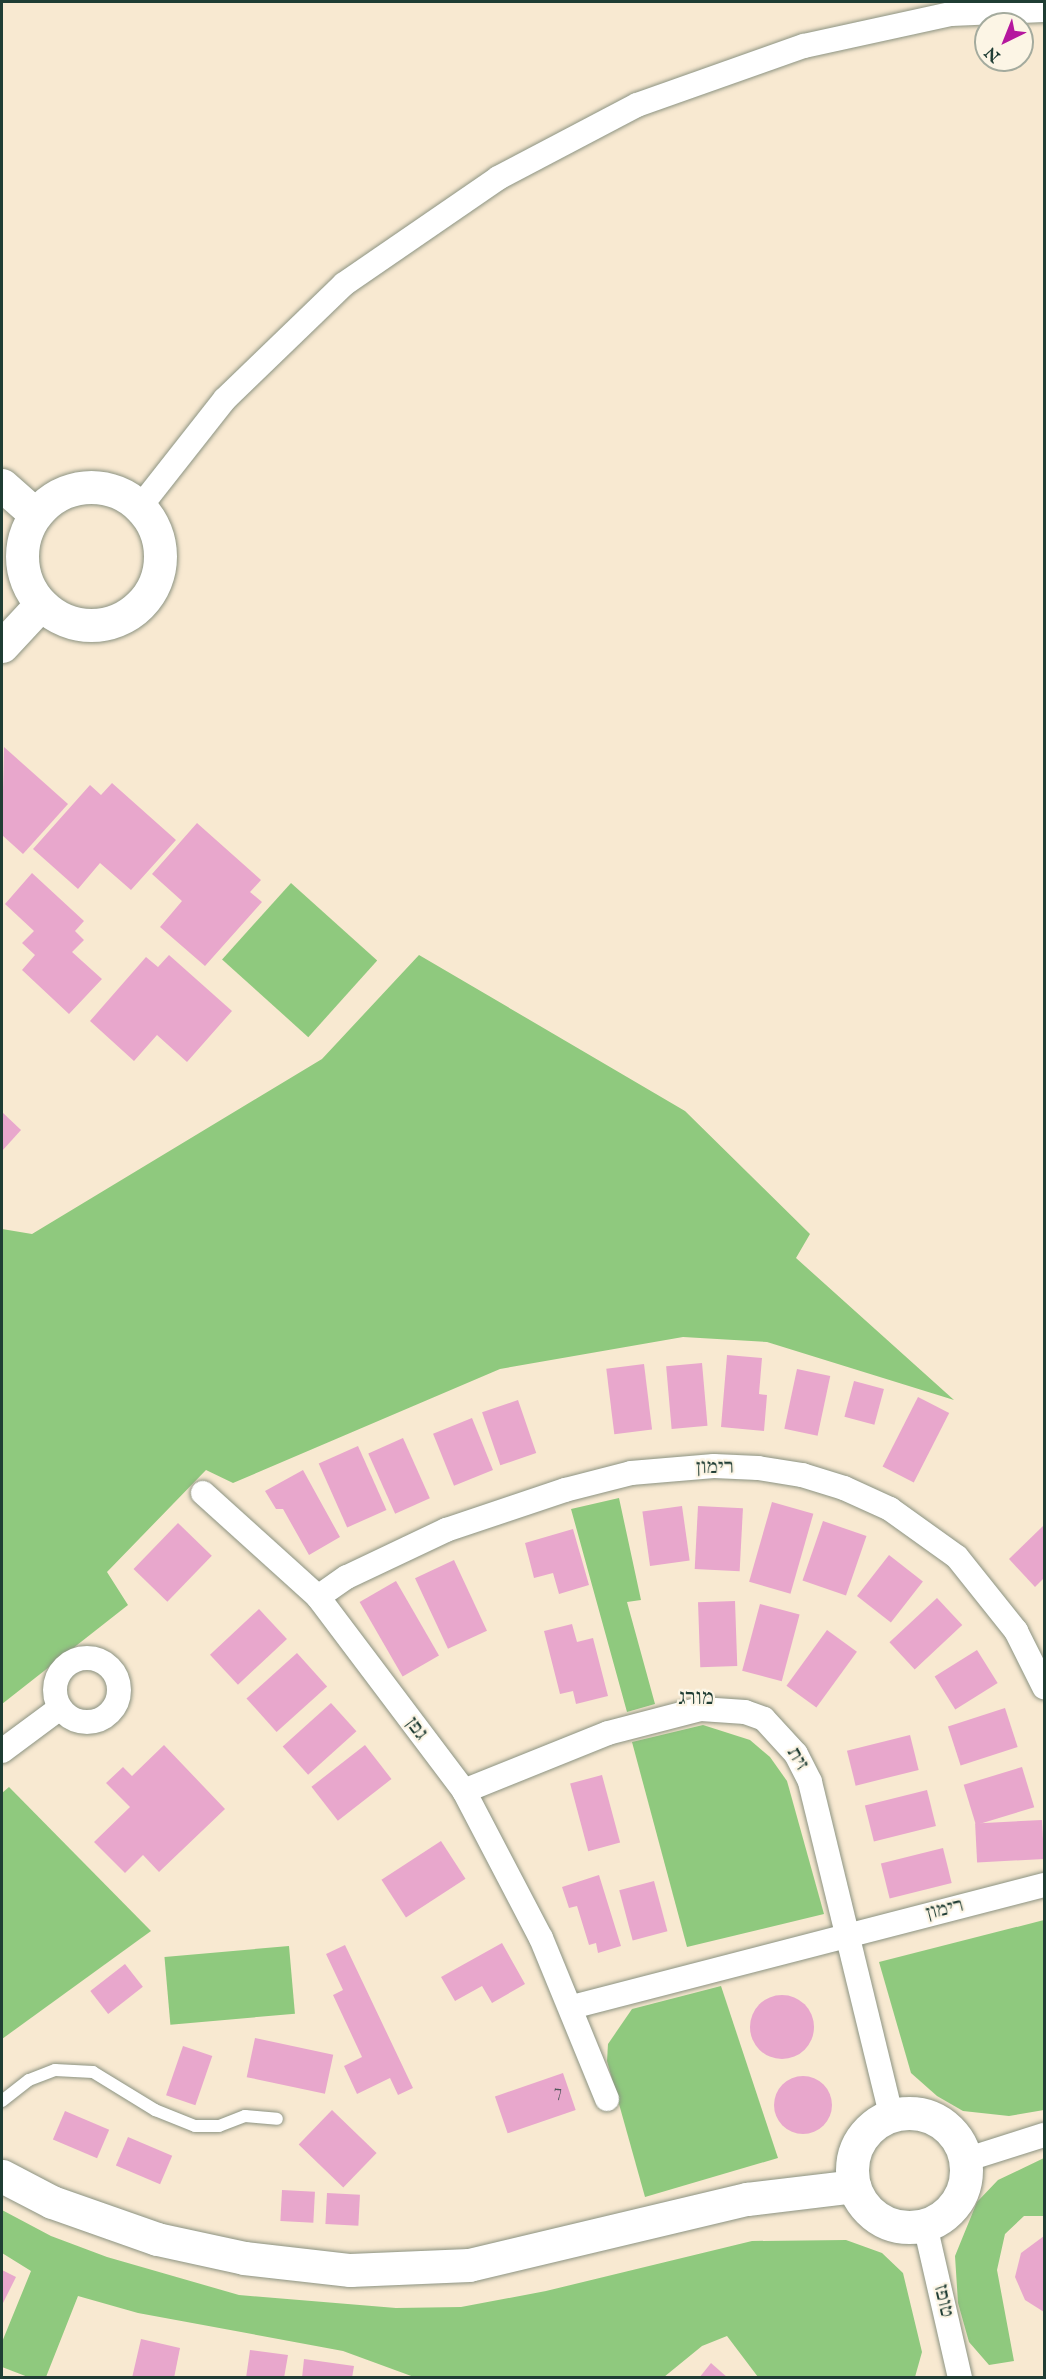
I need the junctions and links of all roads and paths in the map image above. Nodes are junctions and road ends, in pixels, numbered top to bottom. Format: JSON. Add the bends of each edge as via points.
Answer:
{"nodes":[{"id":1,"x":1044,"y":10,"type":"edge"},
{"id":2,"x":2,"y":485,"type":"edge"},
{"id":3,"x":140,"y":507,"type":"junction"},
{"id":4,"x":35,"y":514,"type":"junction"},
{"id":5,"x":41,"y":604,"type":"junction"},
{"id":6,"x":2,"y":646,"type":"edge"},
{"id":7,"x":203,"y":1493,"type":"dead end"},
{"id":8,"x":318,"y":1597,"type":"junction"},
{"id":9,"x":1044,"y":1687,"type":"edge"},
{"id":10,"x":60,"y":1708,"type":"dead end"},
{"id":11,"x":2,"y":1751,"type":"edge"},
{"id":12,"x":464,"y":1791,"type":"junction"},
{"id":13,"x":1044,"y":1885,"type":"edge"},
{"id":14,"x":845,"y":1934,"type":"junction"},
{"id":15,"x":572,"y":2007,"type":"junction"},
{"id":16,"x":607,"y":2099,"type":"dead end"},
{"id":17,"x":2,"y":2101,"type":"edge"},
{"id":18,"x":891,"y":2115,"type":"junction"},
{"id":19,"x":277,"y":2119,"type":"dead end"},
{"id":20,"x":1044,"y":2135,"type":"edge"},
{"id":21,"x":965,"y":2160,"type":"junction"},
{"id":22,"x":2,"y":2176,"type":"edge"},
{"id":23,"x":855,"y":2186,"type":"junction"},
{"id":24,"x":925,"y":2225,"type":"junction"},
{"id":25,"x":960,"y":2378,"type":"edge"}],
"edges":[{"from":1,"to":3,"type":"street","via":[[951,14],[804,46],[637,105],[498,178],[344,284],[225,399]]},
{"from":2,"to":4,"type":"street"},
{"from":3,"to":4,"type":"street","via":[[120,493],[98,486],[74,488],[52,497]]},
{"from":3,"to":5,"type":"street","via":[[154,529],[160,554],[158,571],[143,602],[108,623],[84,625],[61,618]]},
{"from":4,"to":5,"type":"street","via":[[26,531],[22,560],[30,588]]},
{"from":5,"to":6,"type":"street"},
{"from":7,"to":8,"type":"street","name":"גפן"},
{"from":8,"to":9,"type":"street","name":"רימון","via":[[347,1578],[446,1530],[565,1490],[631,1473],[714,1466],[758,1468],[802,1475],[844,1488],[890,1509],[949,1550],[1016,1631]]},
{"from":8,"to":12,"type":"street","name":"גפן"},
{"from":10,"to":11,"type":"street"},
{"from":12,"to":14,"type":"street","name":"זית","via":[[608,1733],[701,1709],[745,1712],[764,1719],[780,1733],[810,1782]]},
{"from":12,"to":15,"type":"street","name":"גפן","via":[[513,1882]]},
{"from":13,"to":14,"type":"street","name":"רימון"},
{"from":14,"to":15,"type":"street"},
{"from":14,"to":18,"type":"street","name":"זית"},
{"from":15,"to":16,"type":"street","name":"גפן"},
{"from":17,"to":19,"type":"lane","via":[[29,2080],[55,2070],[93,2072],[155,2110],[195,2126],[219,2126],[245,2116]]},
{"from":18,"to":21,"type":"street","via":[[916,2113],[936,2120],[953,2133]]},
{"from":18,"to":23,"type":"street","via":[[872,2126],[858,2142],[853,2158]]},
{"from":20,"to":21,"type":"street"},
{"from":21,"to":24,"type":"street","via":[[966,2179],[960,2197],[950,2210]]},
{"from":22,"to":23,"type":"street","via":[[52,2202],[157,2239],[244,2258],[350,2270],[469,2265],[747,2199]]},
{"from":23,"to":24,"type":"street","via":[[863,2204],[880,2219],[900,2226]]},
{"from":24,"to":25,"type":"street","name":"טופז"}]}
